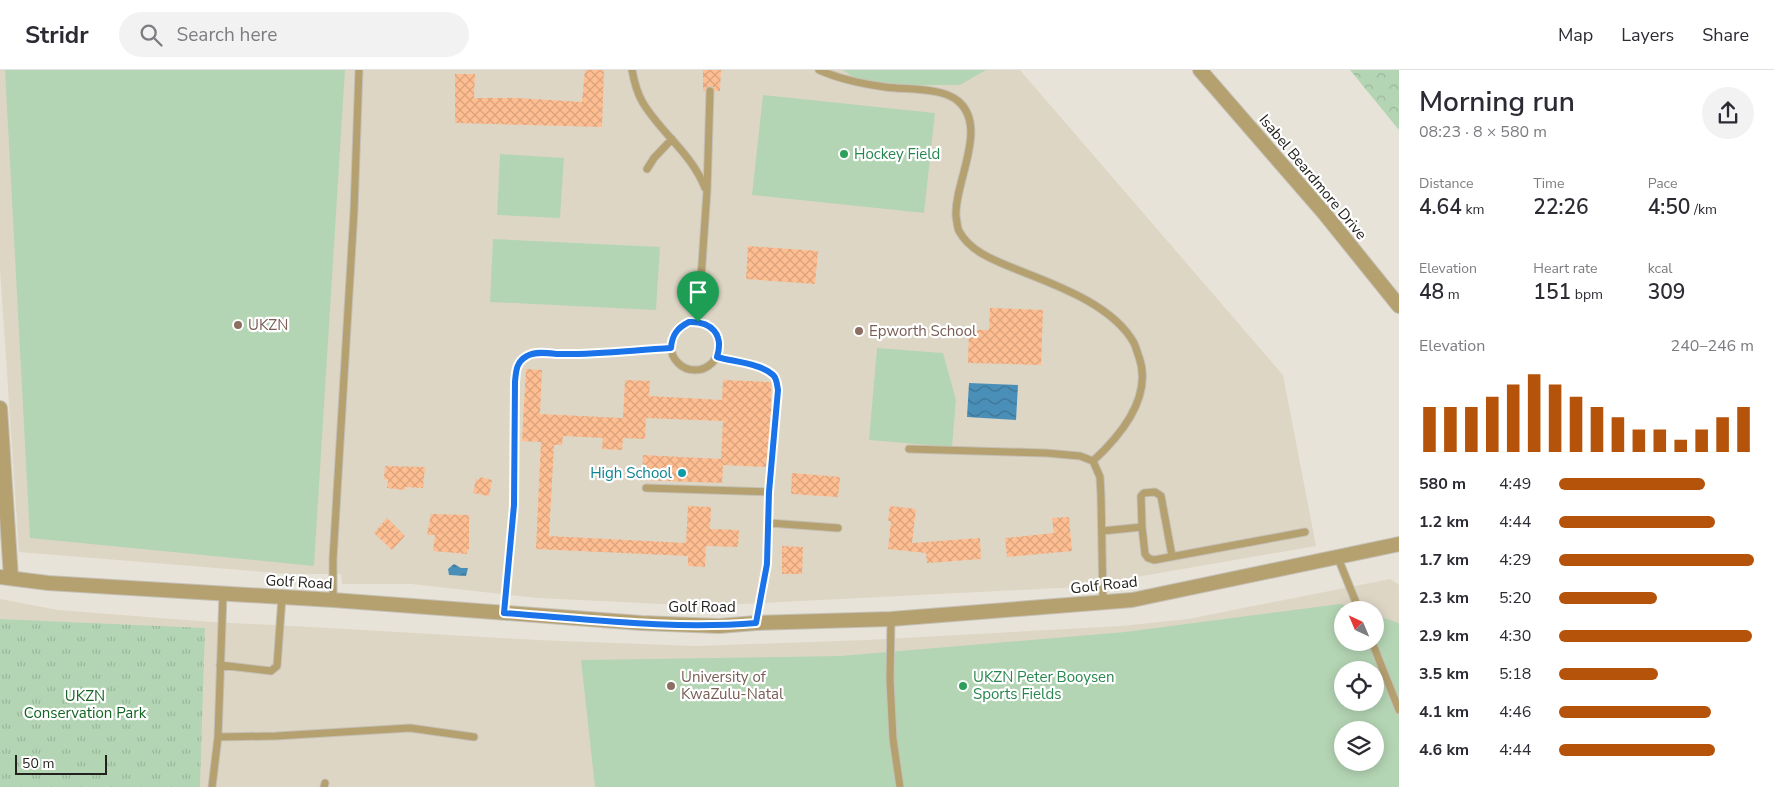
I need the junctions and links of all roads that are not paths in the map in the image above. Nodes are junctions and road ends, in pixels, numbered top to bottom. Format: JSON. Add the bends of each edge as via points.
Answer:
{"nodes":[{"id":1,"x":359,"y":70,"type":"edge"},
{"id":2,"x":632,"y":70,"type":"edge"},
{"id":3,"x":819,"y":70,"type":"edge"},
{"id":4,"x":1200,"y":70,"type":"edge"},
{"id":5,"x":710,"y":91,"type":"dead end"},
{"id":6,"x":672,"y":139,"type":"junction"},
{"id":7,"x":647,"y":169,"type":"dead end"},
{"id":8,"x":706,"y":191,"type":"junction"},
{"id":9,"x":1399,"y":306,"type":"edge"},
{"id":10,"x":698,"y":322,"type":"junction"},
{"id":11,"x":671,"y":348,"type":"junction"},
{"id":12,"x":717,"y":357,"type":"junction"},
{"id":13,"x":0,"y":408,"type":"edge"},
{"id":14,"x":909,"y":449,"type":"dead end"},
{"id":15,"x":1093,"y":462,"type":"junction"},
{"id":16,"x":646,"y":488,"type":"dead end"},
{"id":17,"x":769,"y":492,"type":"junction"},
{"id":18,"x":769,"y":523,"type":"junction"},
{"id":19,"x":1142,"y":527,"type":"junction"},
{"id":20,"x":838,"y":528,"type":"dead end"},
{"id":21,"x":1102,"y":532,"type":"junction"},
{"id":22,"x":1306,"y":532,"type":"dead end"},
{"id":23,"x":1399,"y":544,"type":"edge"},
{"id":24,"x":1172,"y":556,"type":"junction"},
{"id":25,"x":1338,"y":558,"type":"junction"},
{"id":26,"x":6,"y":578,"type":"edge"},
{"id":27,"x":223,"y":594,"type":"junction"},
{"id":28,"x":282,"y":597,"type":"junction"},
{"id":29,"x":333,"y":600,"type":"junction"},
{"id":30,"x":1355,"y":601,"type":"edge"},
{"id":31,"x":1103,"y":603,"type":"junction"},
{"id":32,"x":504,"y":613,"type":"junction"},
{"id":33,"x":890,"y":619,"type":"junction"},
{"id":34,"x":756,"y":623,"type":"junction"},
{"id":35,"x":1376,"y":651,"type":"edge"},
{"id":36,"x":220,"y":665,"type":"junction"},
{"id":37,"x":1399,"y":710,"type":"edge"},
{"id":38,"x":218,"y":736,"type":"junction"},
{"id":39,"x":474,"y":737,"type":"dead end"},
{"id":40,"x":212,"y":787,"type":"edge"},
{"id":41,"x":900,"y":787,"type":"edge"}],
"edges":[{"from":1,"to":29,"type":"lane"},
{"from":2,"to":6,"type":"lane","via":[[643,102]]},
{"from":3,"to":15,"type":"lane","via":[[882,87],[948,94],[959,101],[970,120],[971,130],[956,207],[958,229],[965,241],[1004,265],[1080,296],[1117,321],[1134,343],[1142,371],[1138,397],[1121,432]]},
{"from":4,"to":9,"type":"street","name":"Isabel Beardmore Drive","via":[[1324,213]]},
{"from":5,"to":8,"type":"lane"},
{"from":6,"to":7,"type":"lane"},
{"from":6,"to":8,"type":"lane","via":[[694,165]]},
{"from":8,"to":10,"type":"lane"},
{"from":10,"to":11,"type":"lane","via":[[689,322],[675,332]]},
{"from":10,"to":12,"type":"lane","via":[[717,334]]},
{"from":11,"to":12,"type":"lane","via":[[677,363],[690,370],[706,368]]},
{"from":11,"to":32,"type":"lane","via":[[539,353],[528,354],[520,361],[515,382],[514,505]]},
{"from":12,"to":17,"type":"lane","via":[[751,364],[774,375],[777,380]]},
{"from":13,"to":26,"type":"street"},
{"from":14,"to":15,"type":"lane","via":[[1046,453],[1080,456]]},
{"from":15,"to":21,"type":"lane","via":[[1100,477]]},
{"from":16,"to":17,"type":"lane"},
{"from":17,"to":18,"type":"lane"},
{"from":18,"to":20,"type":"lane"},
{"from":18,"to":34,"type":"lane","via":[[767,564]]},
{"from":19,"to":21,"type":"lane"},
{"from":19,"to":24,"type":"lane","via":[[1148,558]]},
{"from":19,"to":24,"type":"lane","via":[[1141,496],[1155,492],[1161,496]]},
{"from":21,"to":31,"type":"lane"},
{"from":22,"to":24,"type":"lane"},
{"from":23,"to":25,"type":"street","name":"Golf Road"},
{"from":25,"to":30,"type":"lane"},
{"from":25,"to":31,"type":"street","name":"Golf Road","via":[[1132,600]]},
{"from":26,"to":27,"type":"street","name":"Golf Road"},
{"from":27,"to":28,"type":"street","name":"Golf Road"},
{"from":27,"to":36,"type":"lane"},
{"from":28,"to":29,"type":"street","name":"Golf Road"},
{"from":28,"to":36,"type":"lane","via":[[274,669]]},
{"from":29,"to":32,"type":"street","name":"Golf Road"},
{"from":31,"to":33,"type":"street","name":"Golf Road"},
{"from":32,"to":34,"type":"street","name":"Golf Road","via":[[641,623],[719,626]]},
{"from":33,"to":34,"type":"street","name":"Golf Road"},
{"from":33,"to":41,"type":"lane","via":[[893,739]]},
{"from":35,"to":37,"type":"lane"},
{"from":36,"to":38,"type":"lane"},
{"from":38,"to":39,"type":"lane","via":[[410,728]]},
{"from":38,"to":40,"type":"lane"}]}
